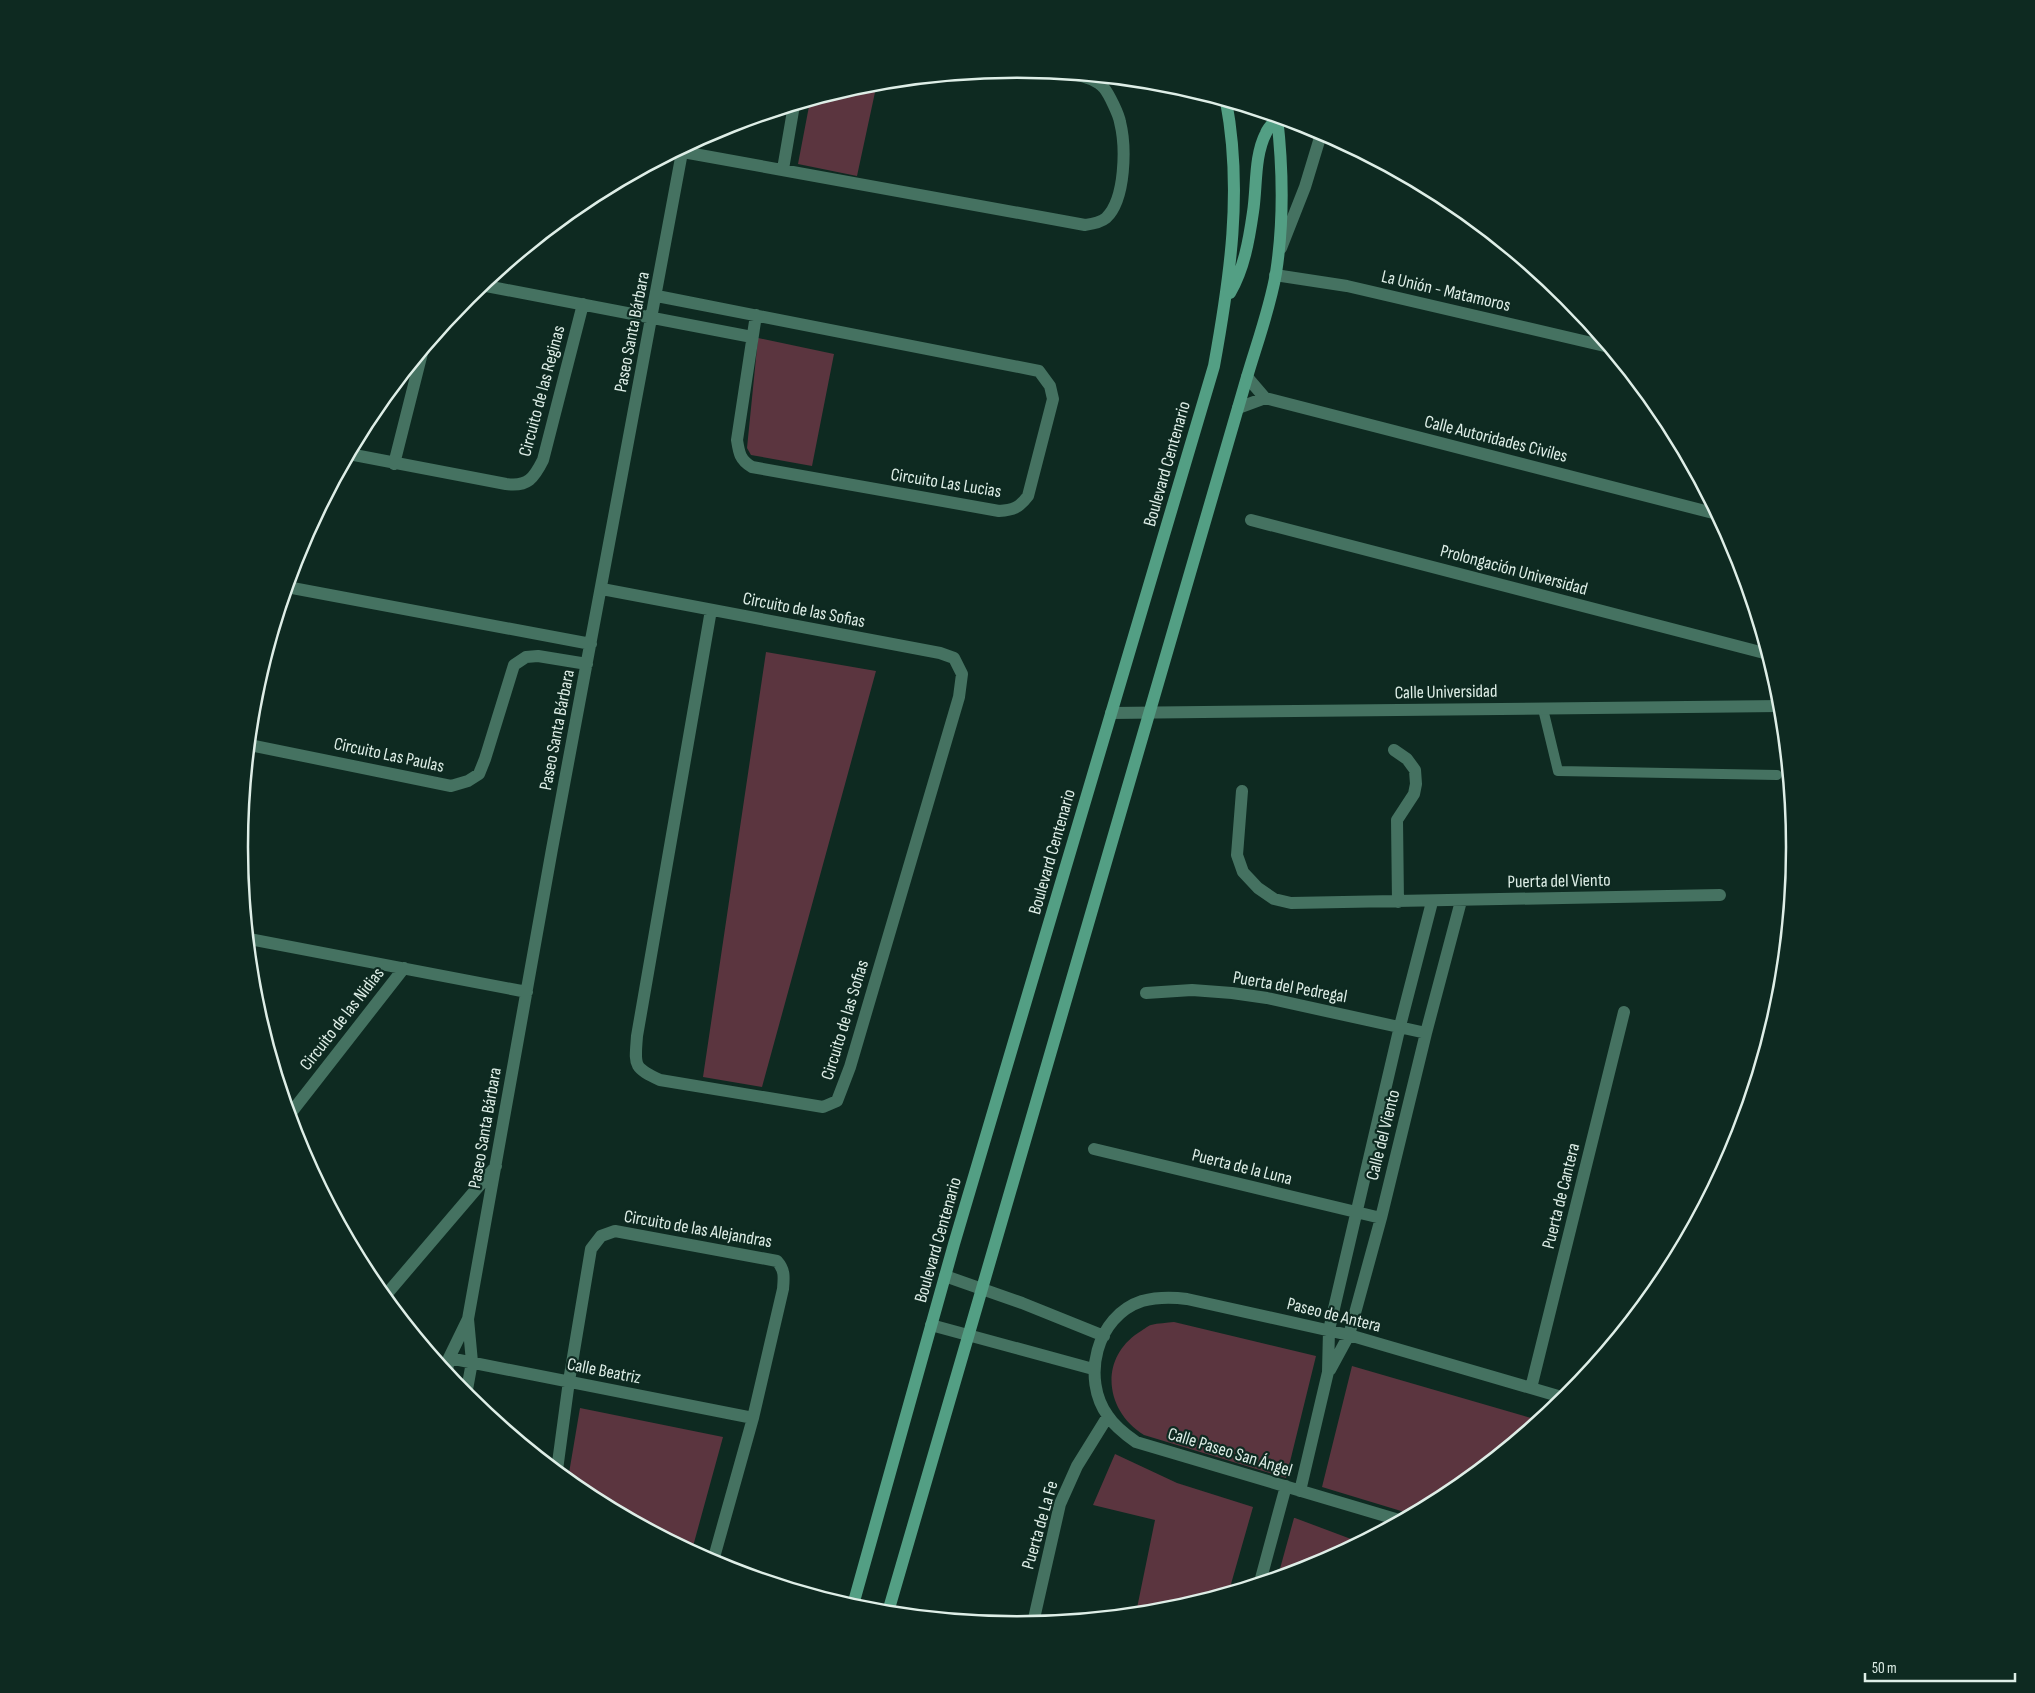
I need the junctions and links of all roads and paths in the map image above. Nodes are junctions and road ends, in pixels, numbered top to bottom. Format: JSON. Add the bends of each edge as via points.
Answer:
{"nodes":[{"id":1,"x":1095,"y":82,"type":"edge"},
{"id":2,"x":1227,"y":107,"type":"edge"},
{"id":3,"x":793,"y":111,"type":"edge"},
{"id":4,"x":1274,"y":122,"type":"edge"},
{"id":5,"x":1279,"y":123,"type":"edge"},
{"id":6,"x":1320,"y":140,"type":"edge"},
{"id":7,"x":690,"y":151,"type":"edge"},
{"id":8,"x":682,"y":155,"type":"edge"},
{"id":9,"x":783,"y":169,"type":"junction"},
{"id":10,"x":1278,"y":255,"type":"junction"},
{"id":11,"x":1275,"y":275,"type":"junction"},
{"id":12,"x":491,"y":287,"type":"edge"},
{"id":13,"x":657,"y":296,"type":"junction"},
{"id":14,"x":1226,"y":301,"type":"junction"},
{"id":15,"x":583,"y":304,"type":"junction"},
{"id":16,"x":756,"y":315,"type":"junction"},
{"id":17,"x":653,"y":318,"type":"junction"},
{"id":18,"x":752,"y":337,"type":"junction"},
{"id":19,"x":1601,"y":345,"type":"edge"},
{"id":20,"x":420,"y":363,"type":"edge"},
{"id":21,"x":1247,"y":377,"type":"junction"},
{"id":22,"x":1265,"y":398,"type":"junction"},
{"id":23,"x":1238,"y":408,"type":"junction"},
{"id":24,"x":356,"y":456,"type":"edge"},
{"id":25,"x":394,"y":464,"type":"junction"},
{"id":26,"x":1710,"y":512,"type":"edge"},
{"id":27,"x":1251,"y":520,"type":"dead end"},
{"id":28,"x":293,"y":588,"type":"edge"},
{"id":29,"x":602,"y":589,"type":"junction"},
{"id":30,"x":711,"y":610,"type":"junction"},
{"id":31,"x":591,"y":644,"type":"junction"},
{"id":32,"x":1761,"y":652,"type":"edge"},
{"id":33,"x":587,"y":664,"type":"junction"},
{"id":34,"x":1774,"y":706,"type":"edge"},
{"id":35,"x":1543,"y":709,"type":"junction"},
{"id":36,"x":1112,"y":713,"type":"junction"},
{"id":37,"x":1149,"y":713,"type":"junction"},
{"id":38,"x":255,"y":746,"type":"edge"},
{"id":39,"x":1394,"y":750,"type":"dead end"},
{"id":40,"x":1778,"y":776,"type":"dead end"},
{"id":41,"x":1242,"y":791,"type":"dead end"},
{"id":42,"x":1720,"y":895,"type":"dead end"},
{"id":43,"x":1461,"y":901,"type":"junction"},
{"id":44,"x":1398,"y":902,"type":"junction"},
{"id":45,"x":1432,"y":902,"type":"junction"},
{"id":46,"x":254,"y":940,"type":"edge"},
{"id":47,"x":404,"y":968,"type":"junction"},
{"id":48,"x":527,"y":992,"type":"junction"},
{"id":49,"x":1146,"y":992,"type":"dead end"},
{"id":50,"x":1624,"y":1012,"type":"dead end"},
{"id":51,"x":1400,"y":1026,"type":"junction"},
{"id":52,"x":1426,"y":1033,"type":"junction"},
{"id":53,"x":294,"y":1108,"type":"edge"},
{"id":54,"x":1094,"y":1149,"type":"dead end"},
{"id":55,"x":496,"y":1166,"type":"junction"},
{"id":56,"x":1356,"y":1212,"type":"junction"},
{"id":57,"x":1381,"y":1218,"type":"junction"},
{"id":58,"x":945,"y":1276,"type":"junction"},
{"id":59,"x":981,"y":1288,"type":"junction"},
{"id":60,"x":390,"y":1291,"type":"edge"},
{"id":61,"x":468,"y":1319,"type":"junction"},
{"id":62,"x":931,"y":1325,"type":"junction"},
{"id":63,"x":1329,"y":1330,"type":"junction"},
{"id":64,"x":1349,"y":1335,"type":"junction"},
{"id":65,"x":967,"y":1336,"type":"junction"},
{"id":66,"x":1104,"y":1336,"type":"junction"},
{"id":67,"x":449,"y":1358,"type":"junction"},
{"id":68,"x":472,"y":1362,"type":"junction"},
{"id":69,"x":448,"y":1363,"type":"edge"},
{"id":70,"x":1093,"y":1370,"type":"junction"},
{"id":71,"x":1328,"y":1372,"type":"junction"},
{"id":72,"x":569,"y":1382,"type":"junction"},
{"id":73,"x":468,"y":1384,"type":"edge"},
{"id":74,"x":1532,"y":1388,"type":"junction"},
{"id":75,"x":1556,"y":1395,"type":"edge"},
{"id":76,"x":1108,"y":1416,"type":"junction"},
{"id":77,"x":752,"y":1418,"type":"junction"},
{"id":78,"x":558,"y":1463,"type":"edge"},
{"id":79,"x":1286,"y":1486,"type":"junction"},
{"id":80,"x":1300,"y":1491,"type":"junction"},
{"id":81,"x":1391,"y":1518,"type":"edge"},
{"id":82,"x":715,"y":1553,"type":"edge"},
{"id":83,"x":1262,"y":1576,"type":"edge"},
{"id":84,"x":854,"y":1598,"type":"edge"},
{"id":85,"x":890,"y":1605,"type":"edge"},
{"id":86,"x":1035,"y":1615,"type":"edge"}],
"edges":[{"from":1,"to":9,"type":"street","via":[[1104,88],[1120,121],[1125,156],[1113,208],[1096,224],[1085,225]]},
{"from":2,"to":14,"type":"main road","name":"Boulevard Centenario","via":[[1234,220]]},
{"from":3,"to":9,"type":"street"},
{"from":4,"to":14,"type":"main road","via":[[1266,131],[1260,147],[1245,256]]},
{"from":5,"to":10,"type":"main road","via":[[1283,172]]},
{"from":6,"to":10,"type":"street","via":[[1305,188]]},
{"from":7,"to":9,"type":"street"},
{"from":8,"to":13,"type":"street","name":"Paseo Santa Bárbara"},
{"from":10,"to":11,"type":"main road"},
{"from":11,"to":19,"type":"street","name":"La Unión - Matamoros","via":[[1346,286]]},
{"from":11,"to":21,"type":"main road"},
{"from":12,"to":15,"type":"street","name":"Circuito de las Reginas"},
{"from":13,"to":16,"type":"street","name":"Circuito Las Lucias"},
{"from":13,"to":17,"type":"street","name":"Paseo Santa Bárbara"},
{"from":14,"to":36,"type":"main road","name":"Boulevard Centenario","via":[[1214,366]]},
{"from":15,"to":17,"type":"street","name":"Circuito de las Reginas"},
{"from":15,"to":25,"type":"street","name":"Circuito de las Reginas","via":[[543,460],[528,482],[517,486]]},
{"from":16,"to":18,"type":"street","name":"Circuito Las Lucias"},
{"from":16,"to":18,"type":"street","name":"Circuito Las Lucias","via":[[1039,371],[1050,386],[1053,399],[1028,496],[1012,510],[999,511],[752,467],[743,462],[737,440]]},
{"from":17,"to":18,"type":"street"},
{"from":17,"to":29,"type":"street","name":"Paseo Santa Bárbara"},
{"from":20,"to":25,"type":"street"},
{"from":21,"to":22,"type":"street"},
{"from":21,"to":23,"type":"main road"},
{"from":22,"to":23,"type":"street"},
{"from":22,"to":26,"type":"street","name":"Calle Autoridades Civiles"},
{"from":23,"to":37,"type":"main road"},
{"from":24,"to":25,"type":"street","name":"Circuito de las Reginas"},
{"from":27,"to":32,"type":"street","name":"Prolongación Universidad"},
{"from":28,"to":31,"type":"street"},
{"from":29,"to":30,"type":"street","name":"Circuito de las Sofias"},
{"from":29,"to":31,"type":"street","name":"Paseo Santa Bárbara"},
{"from":30,"to":30,"type":"street","name":"Circuito de las Sofias","via":[[940,653],[954,658],[962,674],[959,697],[850,1068],[837,1101],[823,1108],[660,1080],[642,1072],[635,1060]]},
{"from":31,"to":33,"type":"street","name":"Paseo Santa Bárbara"},
{"from":33,"to":38,"type":"street","name":"Circuito Las Paulas","via":[[538,656],[526,657],[514,665],[485,759],[478,774],[468,782],[451,786]]},
{"from":33,"to":48,"type":"street","name":"Paseo Santa Bárbara"},
{"from":34,"to":35,"type":"street","name":"Calle Universidad"},
{"from":35,"to":37,"type":"street","name":"Calle Universidad"},
{"from":35,"to":40,"type":"lane","via":[[1558,772]]},
{"from":36,"to":37,"type":"street","name":"Calle Universidad"},
{"from":36,"to":58,"type":"main road","name":"Boulevard Centenario"},
{"from":37,"to":59,"type":"main road"},
{"from":39,"to":44,"type":"street","via":[[1407,759],[1414,770],[1416,784],[1414,794],[1397,820]]},
{"from":41,"to":44,"type":"street","name":"Puerta del Viento","via":[[1237,855],[1243,872],[1258,888],[1274,899],[1291,903]]},
{"from":42,"to":43,"type":"street","name":"Puerta del Viento"},
{"from":43,"to":45,"type":"street","name":"Puerta del Viento"},
{"from":43,"to":52,"type":"street","name":"Calle del Viento"},
{"from":44,"to":45,"type":"street","name":"Puerta del Viento"},
{"from":45,"to":51,"type":"street","name":"Calle del Viento"},
{"from":46,"to":47,"type":"street","name":"Circuito de las Nidias"},
{"from":47,"to":48,"type":"street","name":"Circuito de las Nidias"},
{"from":47,"to":53,"type":"street","name":"Circuito de las Nidias"},
{"from":48,"to":55,"type":"street","name":"Paseo Santa Bárbara"},
{"from":49,"to":51,"type":"street","name":"Puerta del Pedregal","via":[[1192,990],[1232,993]]},
{"from":50,"to":74,"type":"street","name":"Puerta de Cantera"},
{"from":51,"to":52,"type":"street","name":"Puerta del Pedregal"},
{"from":51,"to":56,"type":"street","name":"Calle del Viento"},
{"from":52,"to":57,"type":"street","name":"Calle del Viento"},
{"from":54,"to":56,"type":"street","name":"Puerta de la Luna"},
{"from":55,"to":60,"type":"street"},
{"from":55,"to":61,"type":"street","name":"Paseo Santa Bárbara"},
{"from":56,"to":57,"type":"street","name":"Puerta de la Luna"},
{"from":56,"to":63,"type":"street","name":"Calle del Viento"},
{"from":57,"to":64,"type":"street","name":"Calle del Viento"},
{"from":58,"to":59,"type":"street"},
{"from":58,"to":62,"type":"main road","name":"Boulevard Centenario"},
{"from":59,"to":65,"type":"main road"},
{"from":59,"to":66,"type":"street"},
{"from":61,"to":67,"type":"street","name":"Paseo Santa Bárbara"},
{"from":61,"to":68,"type":"street","name":"Paseo Santa Bárbara"},
{"from":62,"to":65,"type":"street"},
{"from":62,"to":84,"type":"main road","name":"Boulevard Centenario"},
{"from":63,"to":64,"type":"street","name":"Paseo de Antera"},
{"from":63,"to":66,"type":"street","name":"Paseo de Antera","via":[[1168,1296],[1141,1302],[1125,1311]]},
{"from":63,"to":71,"type":"street","name":"Calle del Viento"},
{"from":64,"to":71,"type":"street","name":"Calle del Viento"},
{"from":64,"to":74,"type":"street","name":"Paseo de Antera"},
{"from":65,"to":70,"type":"street"},
{"from":65,"to":85,"type":"main road"},
{"from":66,"to":70,"type":"street","name":"Calle Paseo San Ángel"},
{"from":67,"to":68,"type":"street","name":"Calle Beatriz"},
{"from":67,"to":69,"type":"street","name":"Paseo Santa Bárbara"},
{"from":68,"to":72,"type":"street","name":"Calle Beatriz"},
{"from":68,"to":73,"type":"street","name":"Paseo Santa Bárbara"},
{"from":70,"to":76,"type":"street","name":"Calle Paseo San Ángel","via":[[1094,1386]]},
{"from":71,"to":80,"type":"street","name":"Calle del Viento"},
{"from":72,"to":77,"type":"street","name":"Calle Beatriz"},
{"from":72,"to":77,"type":"street","name":"Circuito de las Alejandras","via":[[591,1249],[602,1236],[615,1231],[777,1261],[783,1268],[783,1289]]},
{"from":72,"to":78,"type":"street","name":"Circuito de las Alejandras"},
{"from":74,"to":75,"type":"street","name":"Paseo de Antera"},
{"from":76,"to":79,"type":"street","name":"Calle Paseo San Ángel","via":[[1136,1442]]},
{"from":76,"to":86,"type":"street","name":"Puerta de La Fe","via":[[1076,1466],[1060,1504]]},
{"from":77,"to":82,"type":"street","name":"Circuito de las Alejandras"},
{"from":79,"to":80,"type":"street","name":"Calle Paseo San Ángel"},
{"from":79,"to":83,"type":"street"},
{"from":80,"to":81,"type":"street","name":"Calle Paseo San Ángel"}]}
